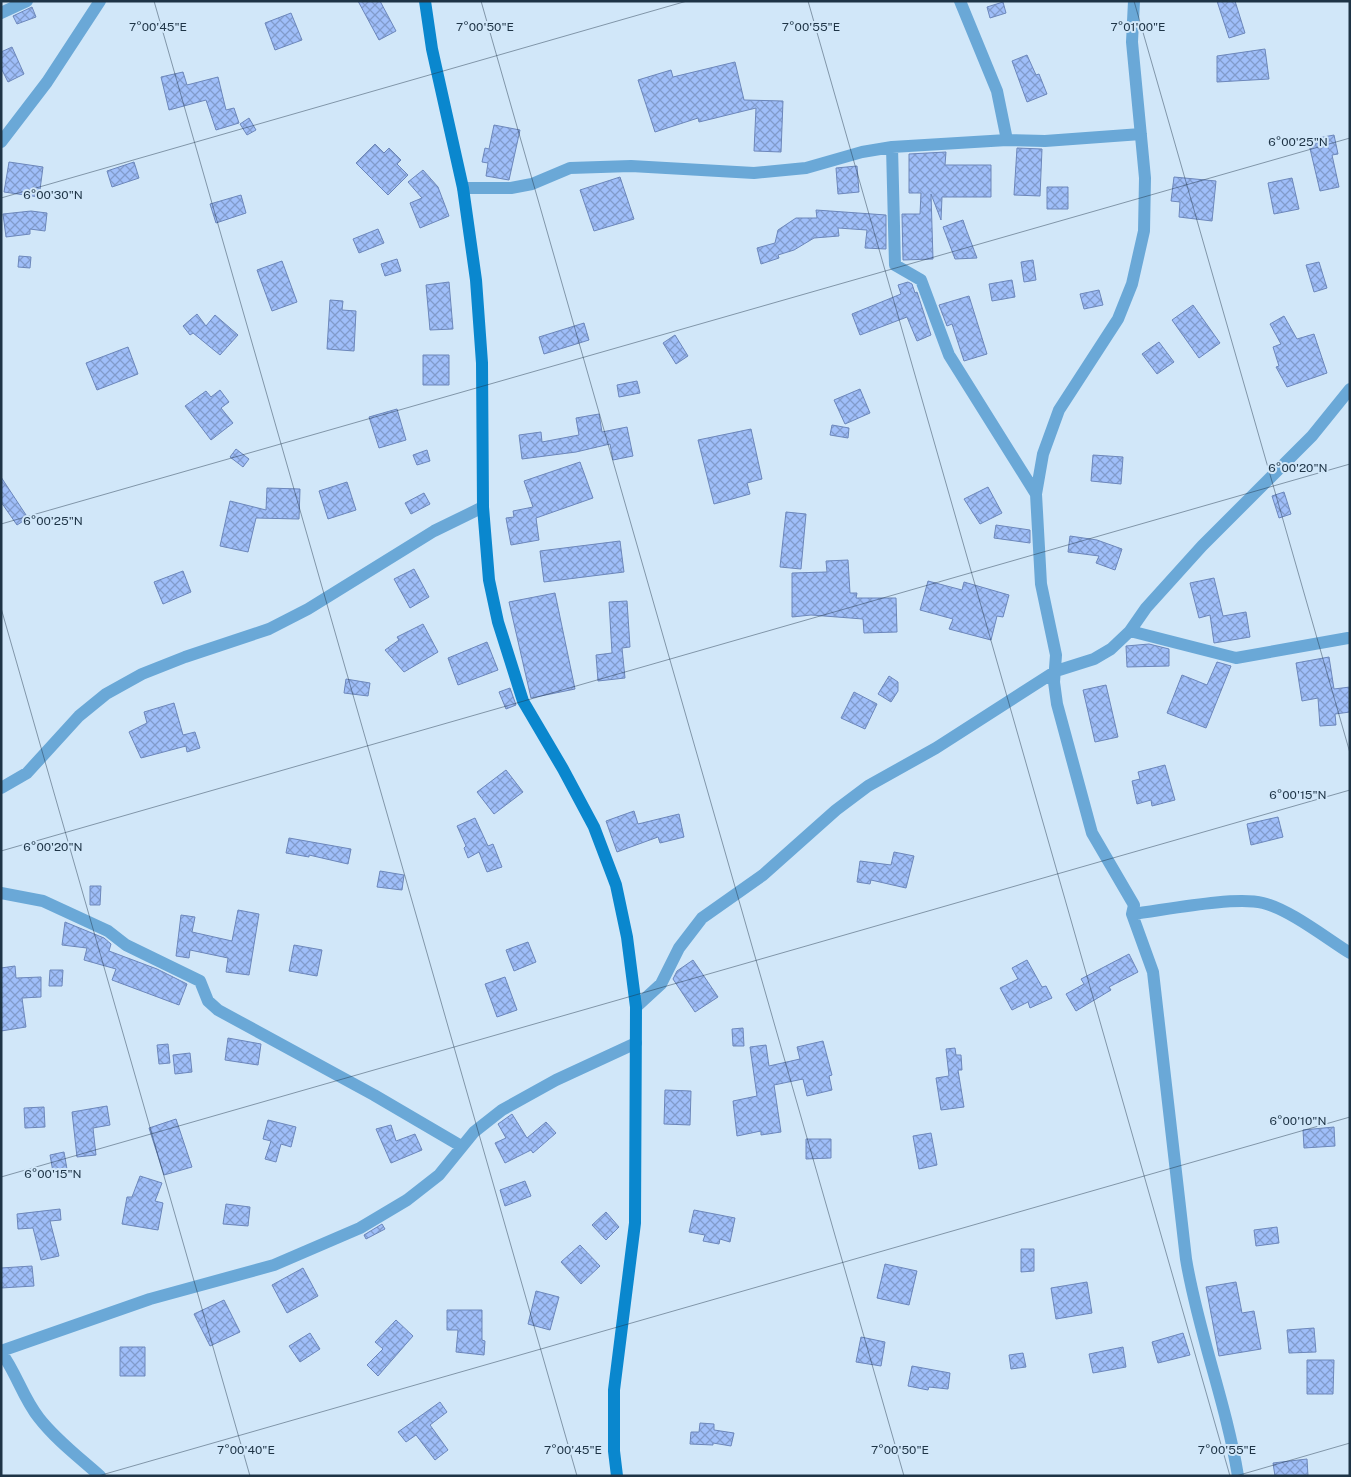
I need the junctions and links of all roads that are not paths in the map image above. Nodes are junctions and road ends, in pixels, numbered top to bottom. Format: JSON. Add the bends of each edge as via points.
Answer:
{"nodes":[{"id":1,"x":27,"y":1,"type":"edge"},
{"id":2,"x":100,"y":1,"type":"edge"},
{"id":3,"x":425,"y":1,"type":"edge"},
{"id":4,"x":960,"y":1,"type":"edge"},
{"id":5,"x":1134,"y":1,"type":"edge"},
{"id":6,"x":1,"y":13,"type":"edge"},
{"id":7,"x":1141,"y":134,"type":"junction"},
{"id":8,"x":1007,"y":140,"type":"junction"},
{"id":9,"x":1,"y":142,"type":"edge"},
{"id":10,"x":892,"y":147,"type":"junction"},
{"id":11,"x":463,"y":188,"type":"junction"},
{"id":12,"x":1350,"y":389,"type":"edge"},
{"id":13,"x":1036,"y":494,"type":"junction"},
{"id":14,"x":483,"y":507,"type":"junction"},
{"id":15,"x":1130,"y":631,"type":"junction"},
{"id":16,"x":1348,"y":638,"type":"dead end"},
{"id":17,"x":1056,"y":671,"type":"junction"},
{"id":18,"x":1,"y":788,"type":"edge"},
{"id":19,"x":1,"y":894,"type":"edge"},
{"id":20,"x":1132,"y":914,"type":"junction"},
{"id":21,"x":1350,"y":953,"type":"edge"},
{"id":22,"x":636,"y":1007,"type":"junction"},
{"id":23,"x":636,"y":1043,"type":"junction"},
{"id":24,"x":461,"y":1146,"type":"junction"},
{"id":25,"x":1,"y":1351,"type":"edge"},
{"id":26,"x":100,"y":1476,"type":"edge"},
{"id":27,"x":617,"y":1476,"type":"edge"},
{"id":28,"x":1238,"y":1476,"type":"edge"}],
"edges":[{"from":1,"to":6,"type":"street"},
{"from":2,"to":9,"type":"street","via":[[47,82]]},
{"from":3,"to":11,"type":"street","via":[[432,49]]},
{"from":4,"to":8,"type":"street","via":[[997,90]]},
{"from":5,"to":7,"type":"street","via":[[1132,42]]},
{"from":7,"to":8,"type":"street"},
{"from":7,"to":13,"type":"street","via":[[1145,178],[1144,231],[1132,284],[1118,319],[1059,410],[1043,454]]},
{"from":8,"to":10,"type":"street"},
{"from":10,"to":11,"type":"street","via":[[779,172],[754,174],[631,166],[570,168],[532,184],[511,188]]},
{"from":10,"to":13,"type":"street","via":[[895,265],[921,280],[949,355]]},
{"from":11,"to":14,"type":"street","via":[[476,280],[482,363]]},
{"from":12,"to":15,"type":"street","via":[[1312,436],[1202,546],[1146,608]]},
{"from":13,"to":17,"type":"street","via":[[1041,584],[1056,654]]},
{"from":14,"to":18,"type":"street","via":[[434,531],[316,604],[269,629],[142,674],[106,694],[79,716],[27,772]]},
{"from":14,"to":22,"type":"street","via":[[489,580],[498,622],[523,701],[594,827],[616,885]]},
{"from":15,"to":16,"type":"street","via":[[1236,658]]},
{"from":15,"to":17,"type":"street","via":[[1111,649],[1094,659]]},
{"from":17,"to":20,"type":"street","via":[[1056,697],[1092,833],[1134,906]]},
{"from":17,"to":22,"type":"street","via":[[936,748],[868,786],[836,810],[763,875],[702,918],[679,948],[661,984]]},
{"from":19,"to":24,"type":"street","via":[[43,901],[108,931],[146,956],[200,981],[208,1001],[218,1010]]},
{"from":20,"to":21,"type":"street","via":[[1229,902],[1263,903],[1277,908]]},
{"from":20,"to":28,"type":"street","via":[[1153,972],[1191,1288],[1222,1401]]},
{"from":22,"to":23,"type":"street"},
{"from":23,"to":24,"type":"street","via":[[556,1080],[502,1110]]},
{"from":23,"to":27,"type":"street","via":[[635,1223],[614,1390]]},
{"from":24,"to":25,"type":"street","via":[[439,1175],[407,1200],[360,1228],[320,1246],[274,1264],[150,1300]]},
{"from":25,"to":26,"type":"street","via":[[38,1418]]}]}
